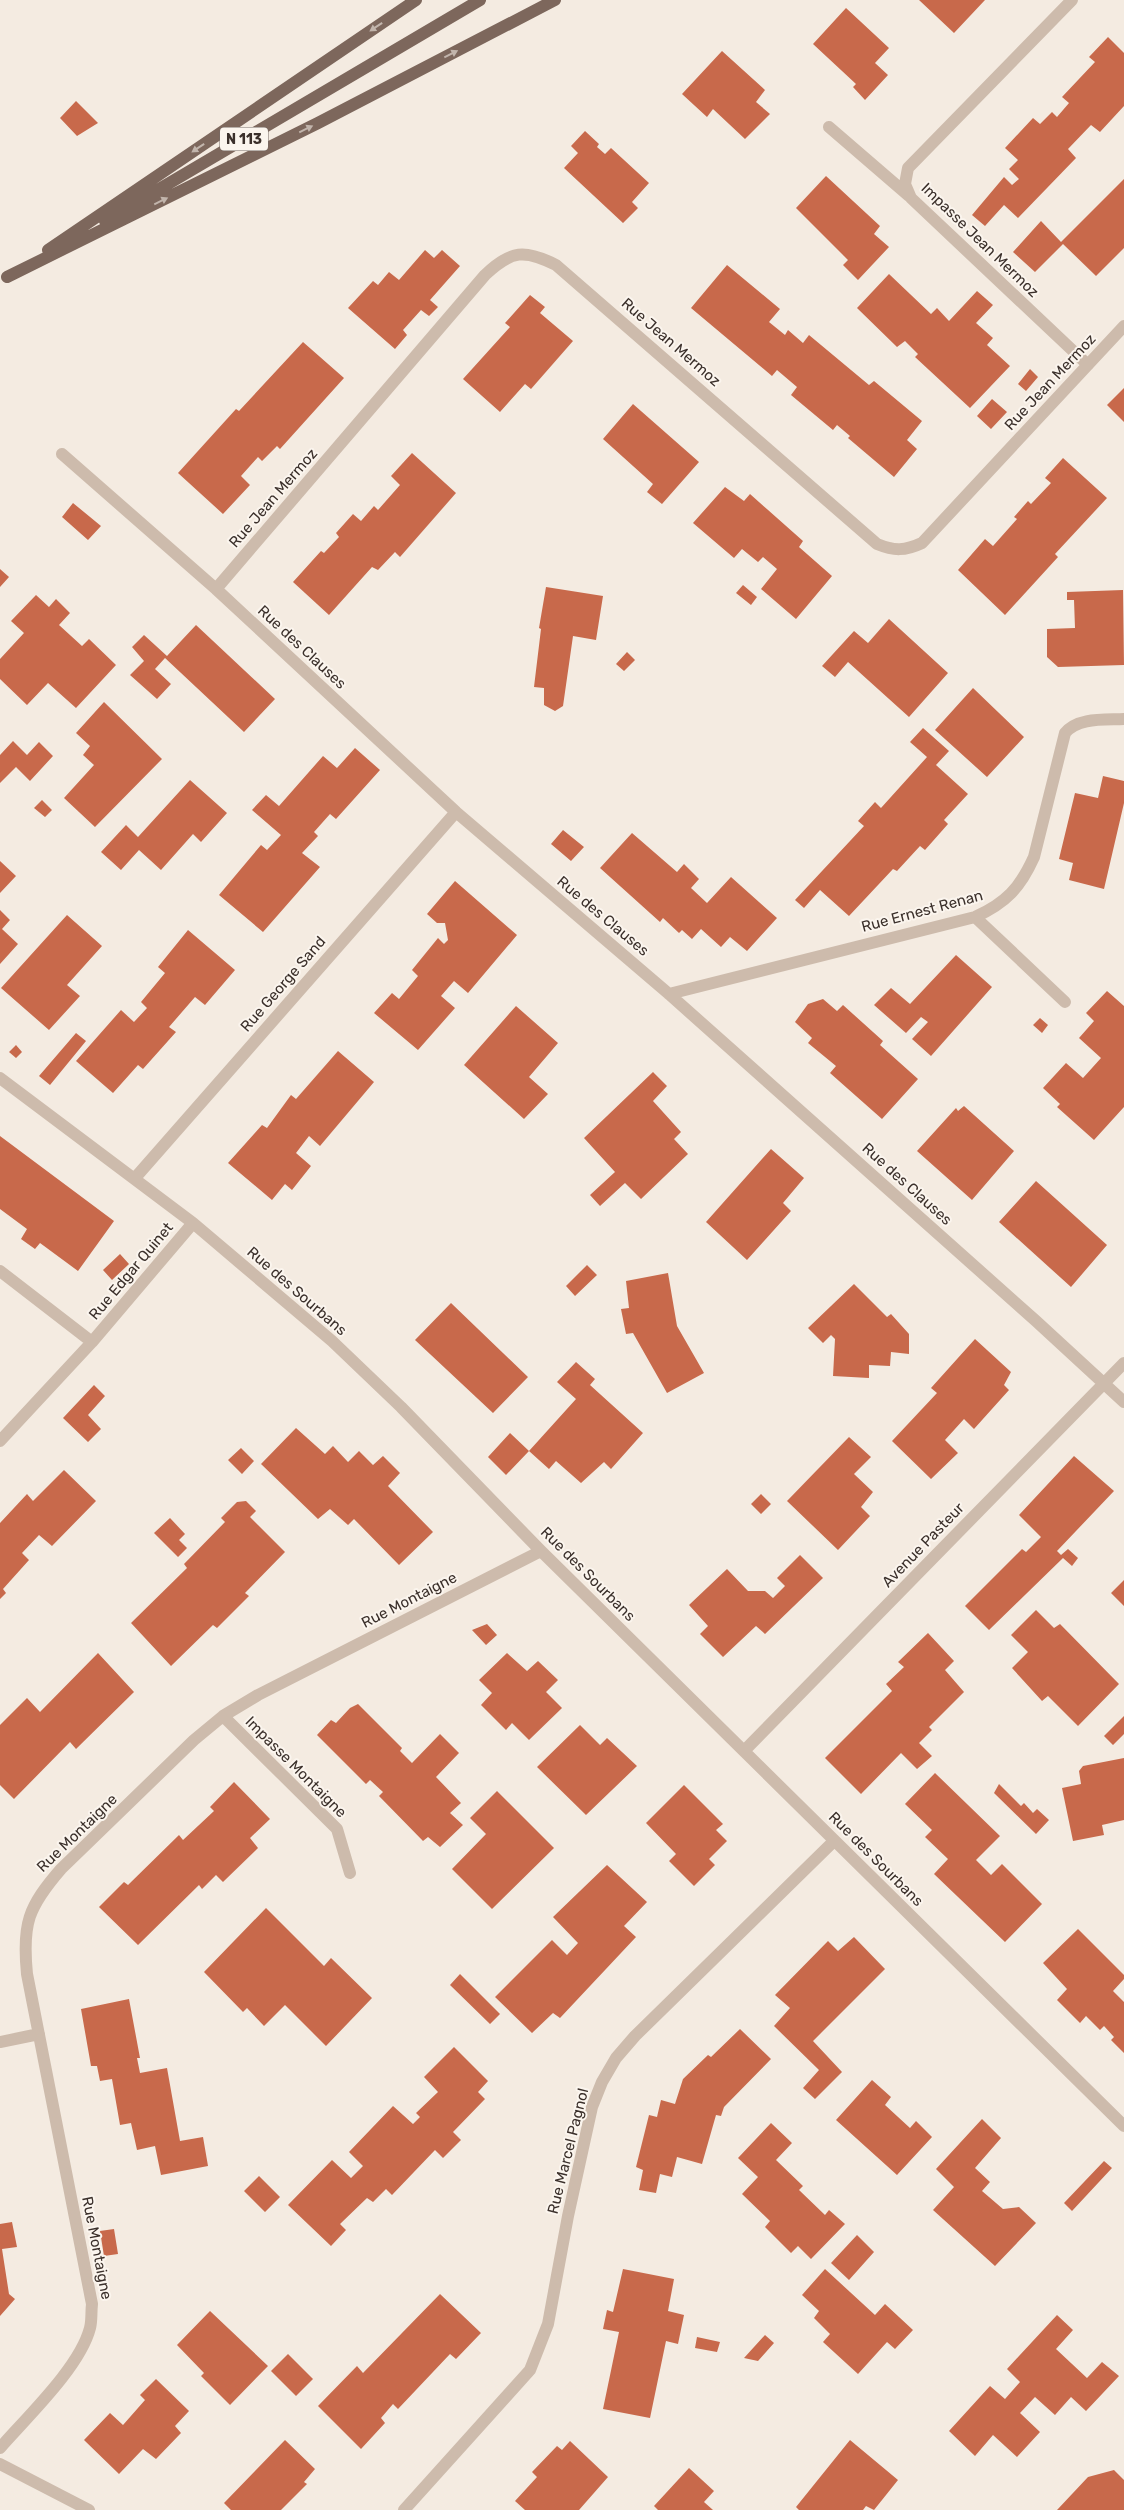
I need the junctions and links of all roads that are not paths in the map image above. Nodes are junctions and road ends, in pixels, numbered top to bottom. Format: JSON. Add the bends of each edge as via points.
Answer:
{"nodes":[{"id":1,"x":416,"y":0,"type":"edge"},
{"id":2,"x":480,"y":0,"type":"edge"},
{"id":3,"x":555,"y":0,"type":"edge"},
{"id":4,"x":1072,"y":0,"type":"edge"},
{"id":5,"x":829,"y":126,"type":"dead end"},
{"id":6,"x":910,"y":198,"type":"junction"},
{"id":7,"x":4,"y":280,"type":"edge"},
{"id":8,"x":1124,"y":326,"type":"edge"},
{"id":9,"x":1088,"y":365,"type":"junction"},
{"id":10,"x":62,"y":454,"type":"dead end"},
{"id":11,"x":216,"y":590,"type":"junction"},
{"id":12,"x":1124,"y":719,"type":"edge"},
{"id":13,"x":456,"y":812,"type":"junction"},
{"id":14,"x":975,"y":916,"type":"junction"},
{"id":15,"x":669,"y":994,"type":"junction"},
{"id":16,"x":1065,"y":1002,"type":"dead end"},
{"id":17,"x":0,"y":1078,"type":"edge"},
{"id":18,"x":135,"y":1178,"type":"junction"},
{"id":19,"x":193,"y":1224,"type":"junction"},
{"id":20,"x":0,"y":1271,"type":"edge"},
{"id":21,"x":92,"y":1342,"type":"junction"},
{"id":22,"x":1124,"y":1363,"type":"edge"},
{"id":23,"x":1104,"y":1384,"type":"junction"},
{"id":24,"x":1124,"y":1402,"type":"edge"},
{"id":25,"x":0,"y":1441,"type":"edge"},
{"id":26,"x":541,"y":1551,"type":"junction"},
{"id":27,"x":223,"y":1716,"type":"junction"},
{"id":28,"x":744,"y":1751,"type":"junction"},
{"id":29,"x":834,"y":1841,"type":"junction"},
{"id":30,"x":350,"y":1872,"type":"dead end"},
{"id":31,"x":38,"y":2034,"type":"junction"},
{"id":32,"x":0,"y":2042,"type":"edge"},
{"id":33,"x":1124,"y":2126,"type":"edge"},
{"id":34,"x":0,"y":2448,"type":"edge"},
{"id":35,"x":0,"y":2464,"type":"edge"},
{"id":36,"x":89,"y":2510,"type":"edge"},
{"id":37,"x":404,"y":2510,"type":"edge"}],
"edges":[{"from":1,"to":7,"type":"main road","one_way":true},
{"from":2,"to":7,"type":"main road","number":"N 113"},
{"from":7,"to":3,"type":"main road","one_way":true},
{"from":4,"to":6,"type":"street","name":"Impasse Jean Mermoz","via":[[908,168],[904,184]]},
{"from":5,"to":6,"type":"street"},
{"from":6,"to":9,"type":"street","name":"Impasse Jean Mermoz"},
{"from":8,"to":9,"type":"street","name":"Rue Jean Mermoz"},
{"from":9,"to":11,"type":"street","name":"Rue Jean Mermoz","via":[[922,542],[910,549],[890,549],[877,544],[562,270],[537,255],[523,253],[510,256],[485,274]]},
{"from":10,"to":11,"type":"street","name":"Rue des Clauses"},
{"from":11,"to":13,"type":"street","name":"Rue des Clauses"},
{"from":12,"to":14,"type":"street","name":"Rue Ernest Renan","via":[[1088,721],[1065,733],[1034,857],[1026,876],[996,907]]},
{"from":13,"to":15,"type":"street","name":"Rue des Clauses"},
{"from":13,"to":18,"type":"street","name":"Rue George Sand"},
{"from":14,"to":15,"type":"street","name":"Rue Ernest Renan"},
{"from":14,"to":16,"type":"street"},
{"from":15,"to":23,"type":"street","name":"Rue des Clauses"},
{"from":17,"to":18,"type":"street","name":"Rue des Sourbans"},
{"from":18,"to":19,"type":"street","name":"Rue des Sourbans"},
{"from":19,"to":21,"type":"street","name":"Rue Edgar Quinet"},
{"from":19,"to":26,"type":"street","name":"Rue des Sourbans","via":[[332,1341]]},
{"from":20,"to":21,"type":"street","name":"Rue Edgar Quinet"},
{"from":21,"to":25,"type":"street"},
{"from":22,"to":23,"type":"street","name":"Avenue Pasteur"},
{"from":23,"to":24,"type":"street","name":"Rue des Clauses"},
{"from":23,"to":28,"type":"street","name":"Avenue Pasteur"},
{"from":26,"to":27,"type":"street","name":"Rue Montaigne","via":[[258,1695]]},
{"from":26,"to":28,"type":"street","name":"Rue des Sourbans"},
{"from":27,"to":30,"type":"street","name":"Impasse Montaigne","via":[[337,1829]]},
{"from":27,"to":31,"type":"street","name":"Rue Montaigne","via":[[194,1740],[42,1890],[29,1914],[24,1944]]},
{"from":28,"to":29,"type":"street","name":"Rue des Sourbans"},
{"from":29,"to":33,"type":"street","name":"Rue des Sourbans"},
{"from":29,"to":37,"type":"street","name":"Rue Marcel Pagnol","via":[[616,2058],[592,2108],[548,2324],[530,2370]]},
{"from":31,"to":32,"type":"street"},
{"from":31,"to":34,"type":"street","name":"Rue Montaigne","via":[[92,2304],[91,2327],[81,2352],[70,2367]]},
{"from":35,"to":36,"type":"street"}]}
